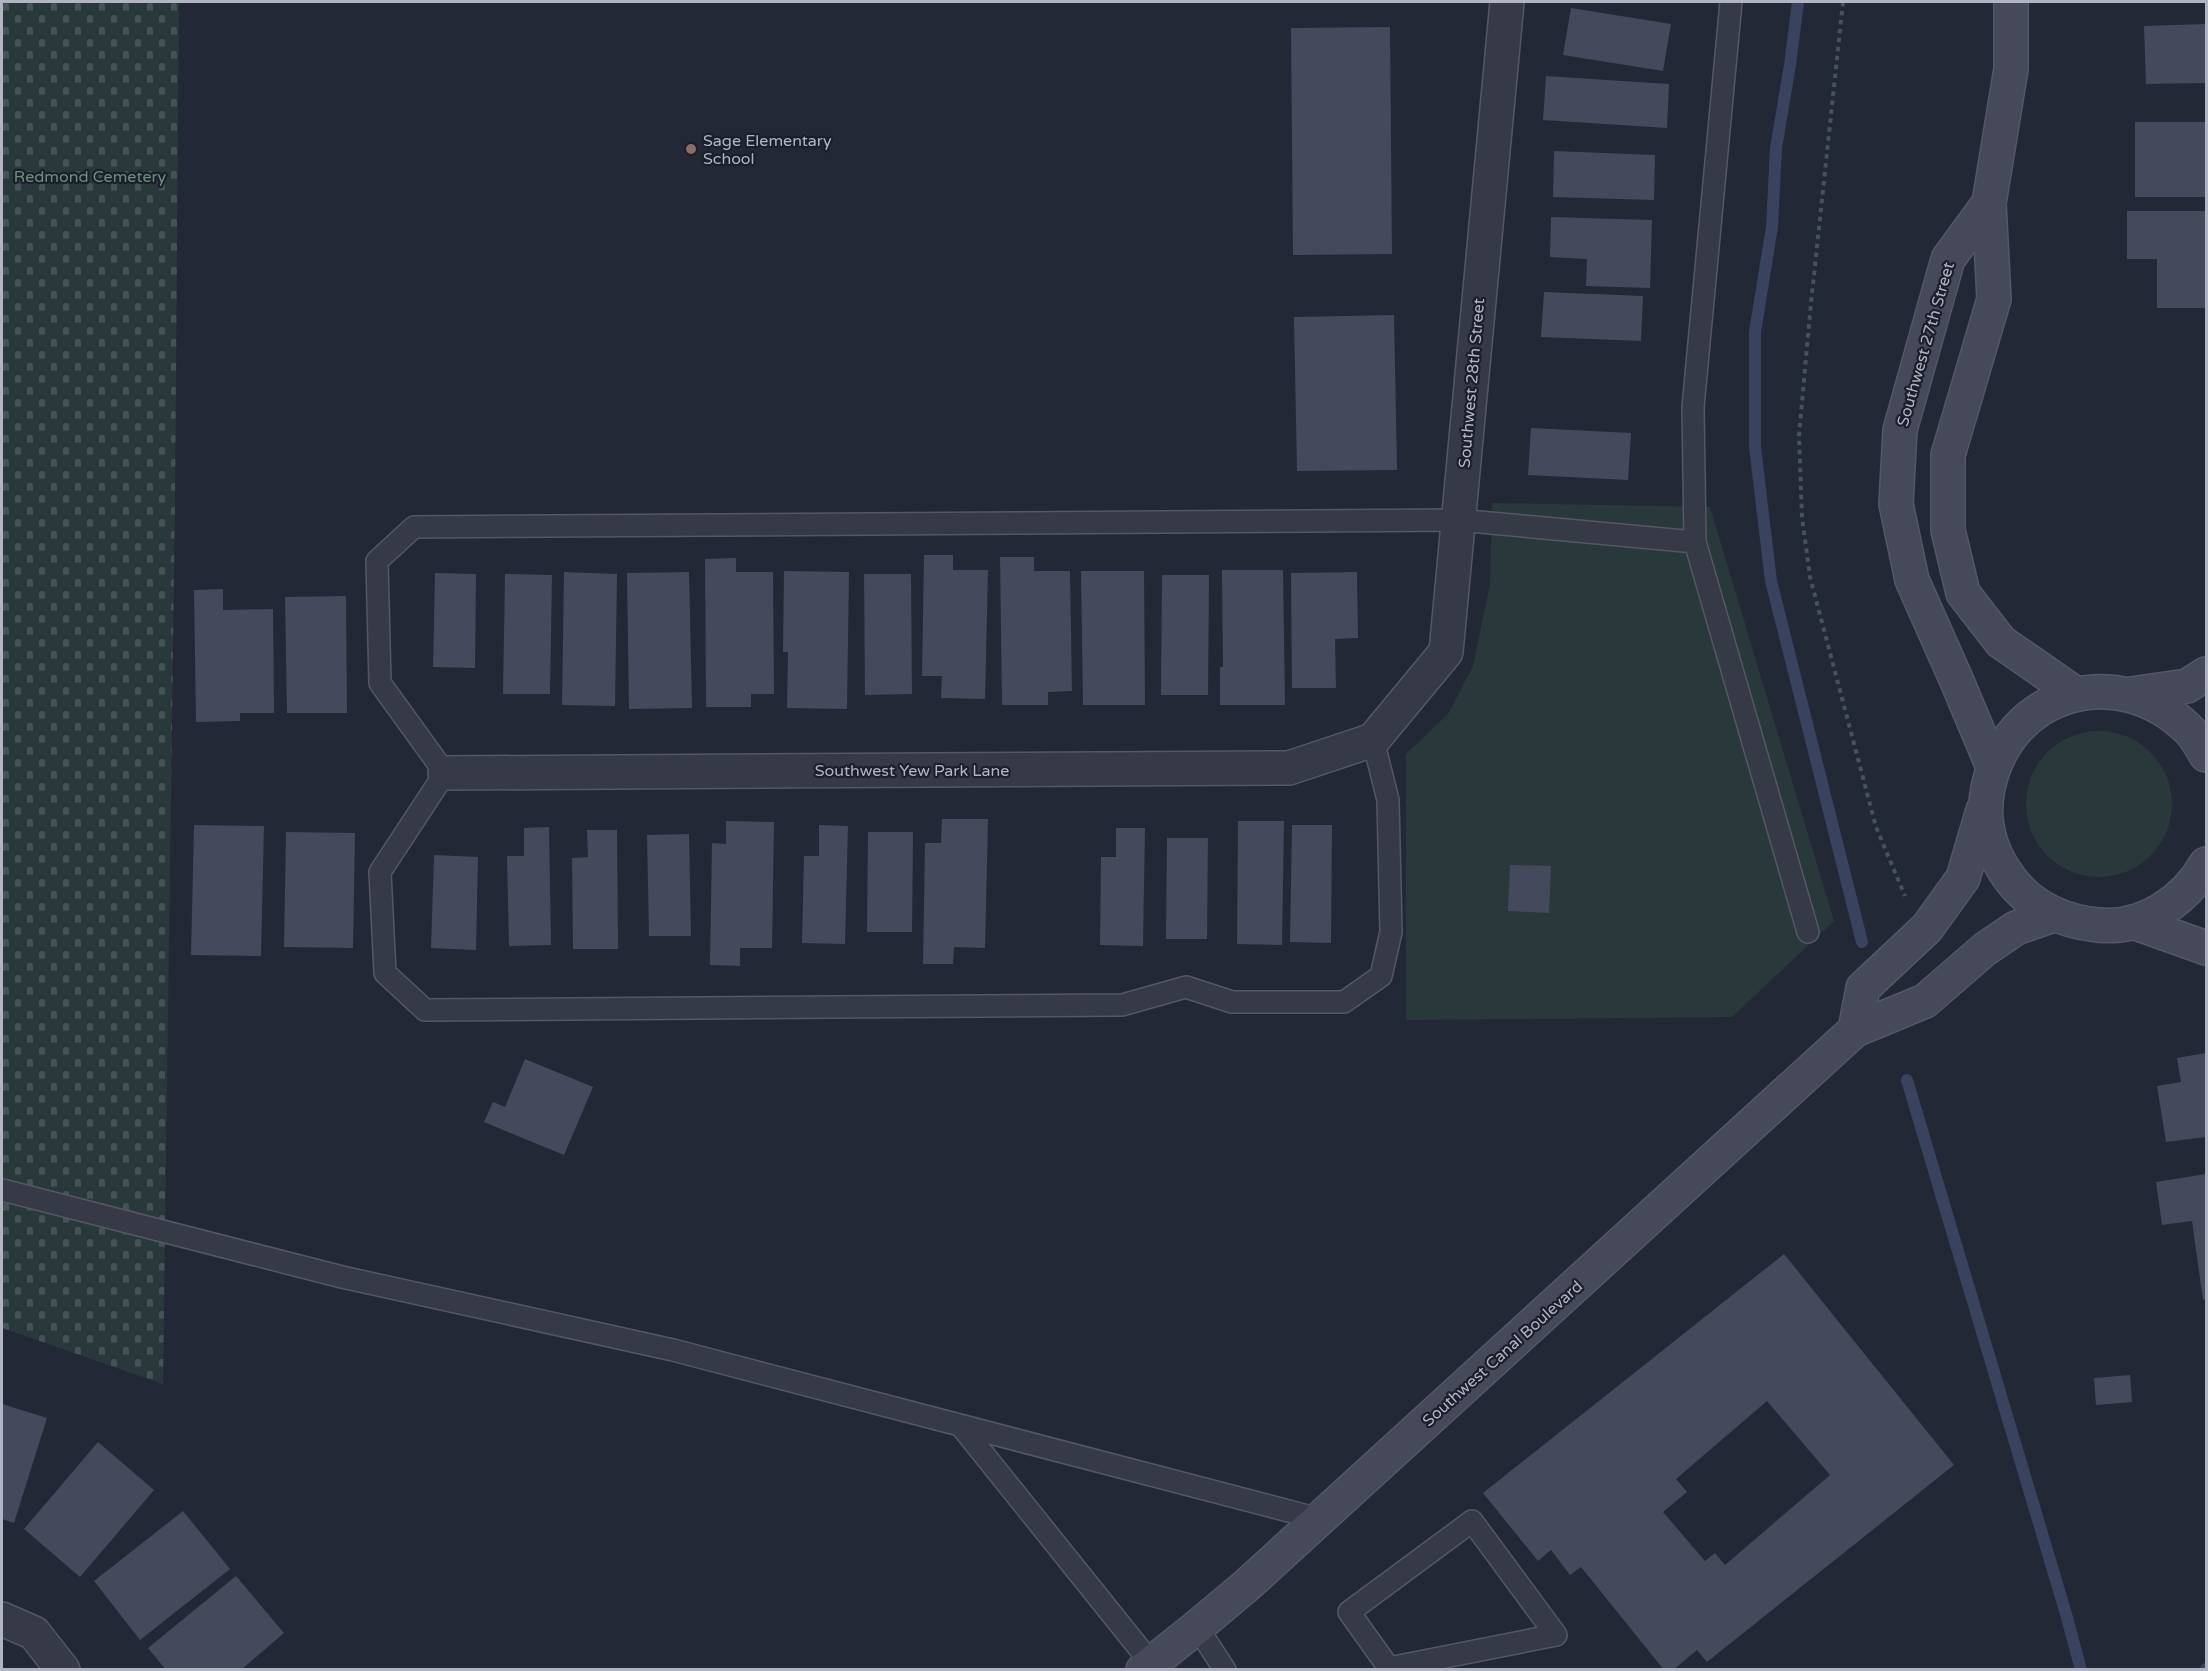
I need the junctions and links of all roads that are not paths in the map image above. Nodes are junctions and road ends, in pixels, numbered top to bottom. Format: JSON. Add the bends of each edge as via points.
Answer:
{"nodes":[{"id":1,"x":1507,"y":2,"type":"edge"},
{"id":2,"x":1731,"y":2,"type":"edge"},
{"id":3,"x":2011,"y":2,"type":"edge"},
{"id":4,"x":1989,"y":203,"type":"junction"},
{"id":5,"x":1458,"y":520,"type":"junction"},
{"id":6,"x":1695,"y":542,"type":"junction"},
{"id":7,"x":2206,"y":674,"type":"edge"},
{"id":8,"x":2076,"y":694,"type":"junction"},
{"id":9,"x":2130,"y":694,"type":"junction"},
{"id":10,"x":1373,"y":740,"type":"junction"},
{"id":11,"x":2206,"y":755,"type":"edge"},
{"id":12,"x":1993,"y":767,"type":"junction"},
{"id":13,"x":445,"y":774,"type":"junction"},
{"id":14,"x":1985,"y":805,"type":"junction"},
{"id":15,"x":2206,"y":864,"type":"edge"},
{"id":16,"x":2054,"y":915,"type":"junction"},
{"id":17,"x":2133,"y":922,"type":"junction"},
{"id":18,"x":1808,"y":932,"type":"dead end"},
{"id":19,"x":2206,"y":948,"type":"edge"},
{"id":20,"x":1855,"y":1029,"type":"junction"},
{"id":21,"x":2,"y":1190,"type":"edge"},
{"id":22,"x":961,"y":1426,"type":"junction"},
{"id":23,"x":1319,"y":1519,"type":"junction"},
{"id":24,"x":2,"y":1619,"type":"edge"},
{"id":25,"x":1197,"y":1627,"type":"junction"},
{"id":26,"x":1147,"y":1666,"type":"edge"},
{"id":27,"x":1388,"y":1669,"type":"edge"},
{"id":28,"x":63,"y":1670,"type":"edge"},
{"id":29,"x":1225,"y":1670,"type":"edge"}],
"edges":[{"from":1,"to":5,"type":"street","name":"Southwest 28th Street"},
{"from":2,"to":6,"type":"lane","via":[[1692,407]]},
{"from":3,"to":4,"type":"main road","name":"Southwest 27th Street","via":[[2011,69]]},
{"from":4,"to":8,"type":"main road","name":"Southwest 27th Street","via":[[1994,298],[1948,455],[1948,530],[1963,593],[2001,642]]},
{"from":4,"to":12,"type":"main road","name":"Southwest 27th Street","via":[[1948,259],[1900,430],[1896,504],[1912,580]]},
{"from":5,"to":6,"type":"lane"},
{"from":5,"to":10,"type":"street","name":"Southwest 28th Street","via":[[1446,652]]},
{"from":5,"to":13,"type":"lane","via":[[414,527],[377,561],[380,683]]},
{"from":6,"to":18,"type":"lane"},
{"from":7,"to":9,"type":"main road","via":[[2187,686]]},
{"from":8,"to":9,"type":"main road"},
{"from":8,"to":12,"type":"main road","via":[[2025,721],[2006,742]]},
{"from":9,"to":11,"type":"main road","via":[[2163,708],[2190,730]]},
{"from":10,"to":13,"type":"street","name":"Southwest Yew Park Lane","via":[[1289,768]]},
{"from":10,"to":13,"type":"lane","via":[[1388,800],[1391,932],[1381,976],[1344,1002],[1232,1002],[1185,987],[1122,1005],[425,1010],[385,974],[380,872]]},
{"from":12,"to":14,"type":"main road"},
{"from":14,"to":16,"type":"main road","via":[[1987,832],[1996,859],[2030,901]]},
{"from":14,"to":20,"type":"main road","via":[[1963,878],[1927,928],[1863,988]]},
{"from":15,"to":17,"type":"main road","via":[[2175,901]]},
{"from":16,"to":17,"type":"main road","via":[[2106,926]]},
{"from":16,"to":20,"type":"main road","name":"Southwest Canal Boulevard","via":[[2016,927],[1925,1001]]},
{"from":17,"to":19,"type":"main road"},
{"from":20,"to":23,"type":"main road","name":"Southwest Canal Boulevard"},
{"from":21,"to":22,"type":"lane","via":[[342,1277],[673,1350]]},
{"from":22,"to":23,"type":"lane"},
{"from":22,"to":26,"type":"lane"},
{"from":23,"to":25,"type":"main road","name":"Southwest Canal Boulevard"},
{"from":24,"to":28,"type":"street","via":[[34,1633]]},
{"from":25,"to":26,"type":"main road","name":"Southwest Canal Boulevard"},
{"from":25,"to":29,"type":"lane"},
{"from":27,"to":27,"type":"lane","via":[[1455,1655],[1556,1635],[1472,1521],[1349,1612]]}]}
